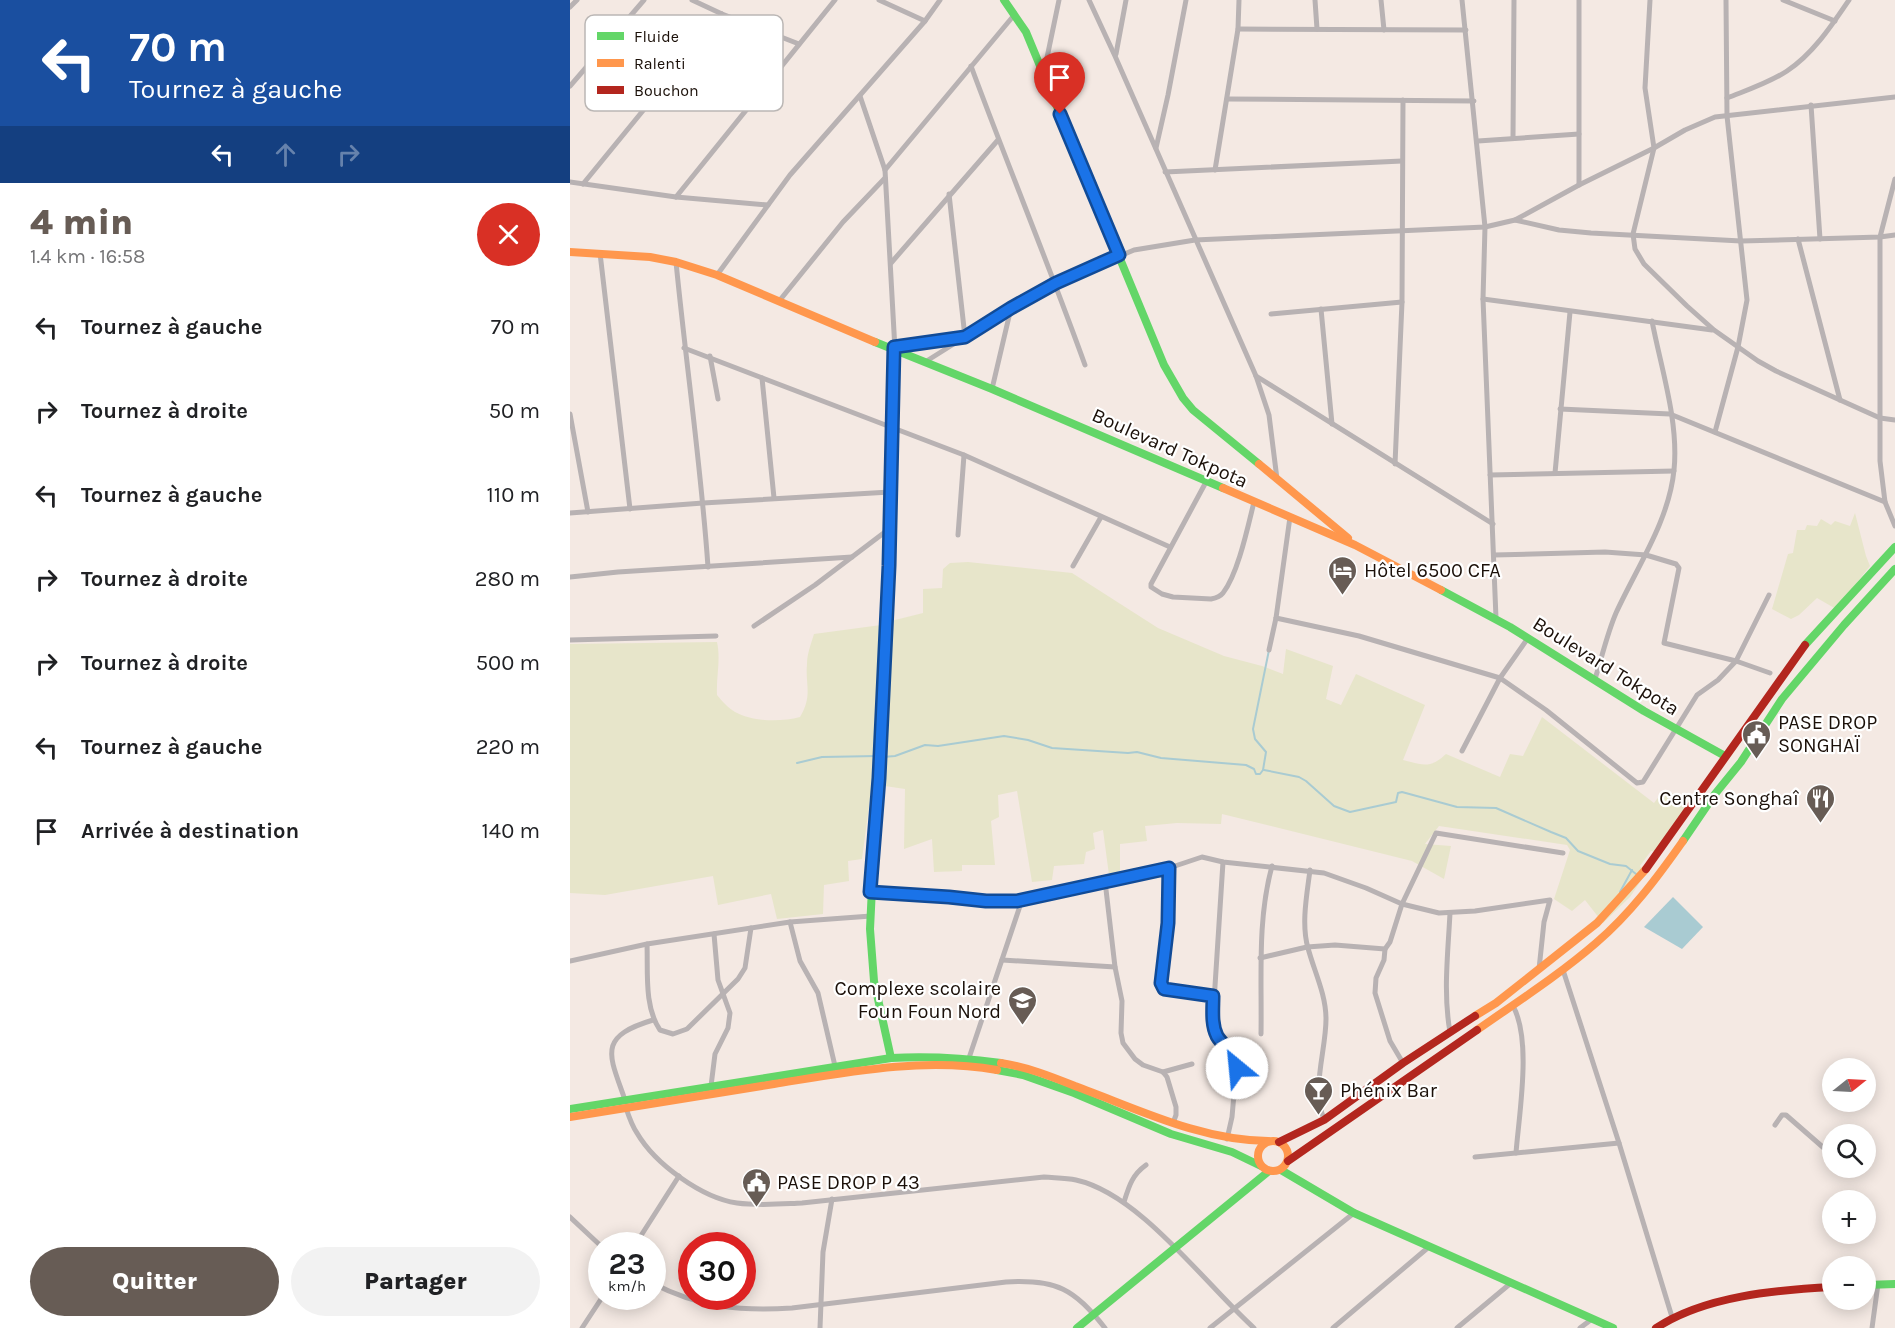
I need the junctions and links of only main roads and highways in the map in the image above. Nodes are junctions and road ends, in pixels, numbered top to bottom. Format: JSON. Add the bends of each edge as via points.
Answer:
{"nodes":[{"id":1,"x":1004,"y":0,"type":"edge"},
{"id":2,"x":570,"y":252,"type":"edge"},
{"id":3,"x":894,"y":349,"type":"junction"},
{"id":4,"x":1355,"y":544,"type":"junction"},
{"id":5,"x":1895,"y":547,"type":"edge"},
{"id":6,"x":1895,"y":569,"type":"edge"},
{"id":7,"x":1725,"y":756,"type":"junction"},
{"id":8,"x":891,"y":1058,"type":"junction"},
{"id":9,"x":625,"y":1104,"type":"junction"},
{"id":10,"x":570,"y":1109,"type":"edge"},
{"id":11,"x":570,"y":1117,"type":"edge"},
{"id":12,"x":1268,"y":1141,"type":"junction"},
{"id":13,"x":1279,"y":1142,"type":"junction"},
{"id":14,"x":1288,"y":1161,"type":"junction"},
{"id":15,"x":1265,"y":1168,"type":"junction"},
{"id":16,"x":1281,"y":1170,"type":"junction"},
{"id":17,"x":1876,"y":1284,"type":"edge"},
{"id":18,"x":1895,"y":1284,"type":"edge"},
{"id":19,"x":1822,"y":1288,"type":"edge"},
{"id":20,"x":1077,"y":1328,"type":"edge"},
{"id":21,"x":1613,"y":1328,"type":"edge"},
{"id":22,"x":1656,"y":1328,"type":"edge"}],
"edges":[{"from":1,"to":4,"type":"main road","via":[[1026,32],[1164,365],[1183,398],[1224,437]]},
{"from":2,"to":3,"type":"main road","name":"Boulevard Tokpota","via":[[676,262],[780,300]]},
{"from":3,"to":4,"type":"main road","name":"Boulevard Tokpota"},
{"from":3,"to":8,"type":"main road","via":[[879,778],[870,892],[876,993]]},
{"from":4,"to":7,"type":"main road","name":"Boulevard Tokpota","via":[[1496,618]]},
{"from":5,"to":7,"type":"main road","via":[[1802,648]]},
{"from":6,"to":14,"type":"main road","via":[[1782,699],[1653,884],[1605,935],[1513,1006]]},
{"from":7,"to":13,"type":"main road","via":[[1639,879],[1597,923],[1496,1003],[1324,1119]]},
{"from":8,"to":9,"type":"main road","via":[[711,1086]]},
{"from":8,"to":12,"type":"main road","via":[[969,1058],[1020,1066],[1173,1123],[1247,1142]]},
{"from":9,"to":10,"type":"main road"},
{"from":9,"to":11,"type":"main road"},
{"from":9,"to":15,"type":"main road","via":[[892,1067],[972,1066],[1050,1084]]},
{"from":12,"to":13,"type":"main road"},
{"from":12,"to":15,"type":"main road","via":[[1258,1152]]},
{"from":13,"to":14,"type":"main road","via":[[1288,1152]]},
{"from":14,"to":16,"type":"main road"},
{"from":15,"to":16,"type":"main road"},
{"from":15,"to":20,"type":"main road"},
{"from":16,"to":21,"type":"main road","via":[[1354,1213]]},
{"from":17,"to":18,"type":"main road"},
{"from":19,"to":22,"type":"main road","via":[[1718,1300],[1693,1307]]}]}
